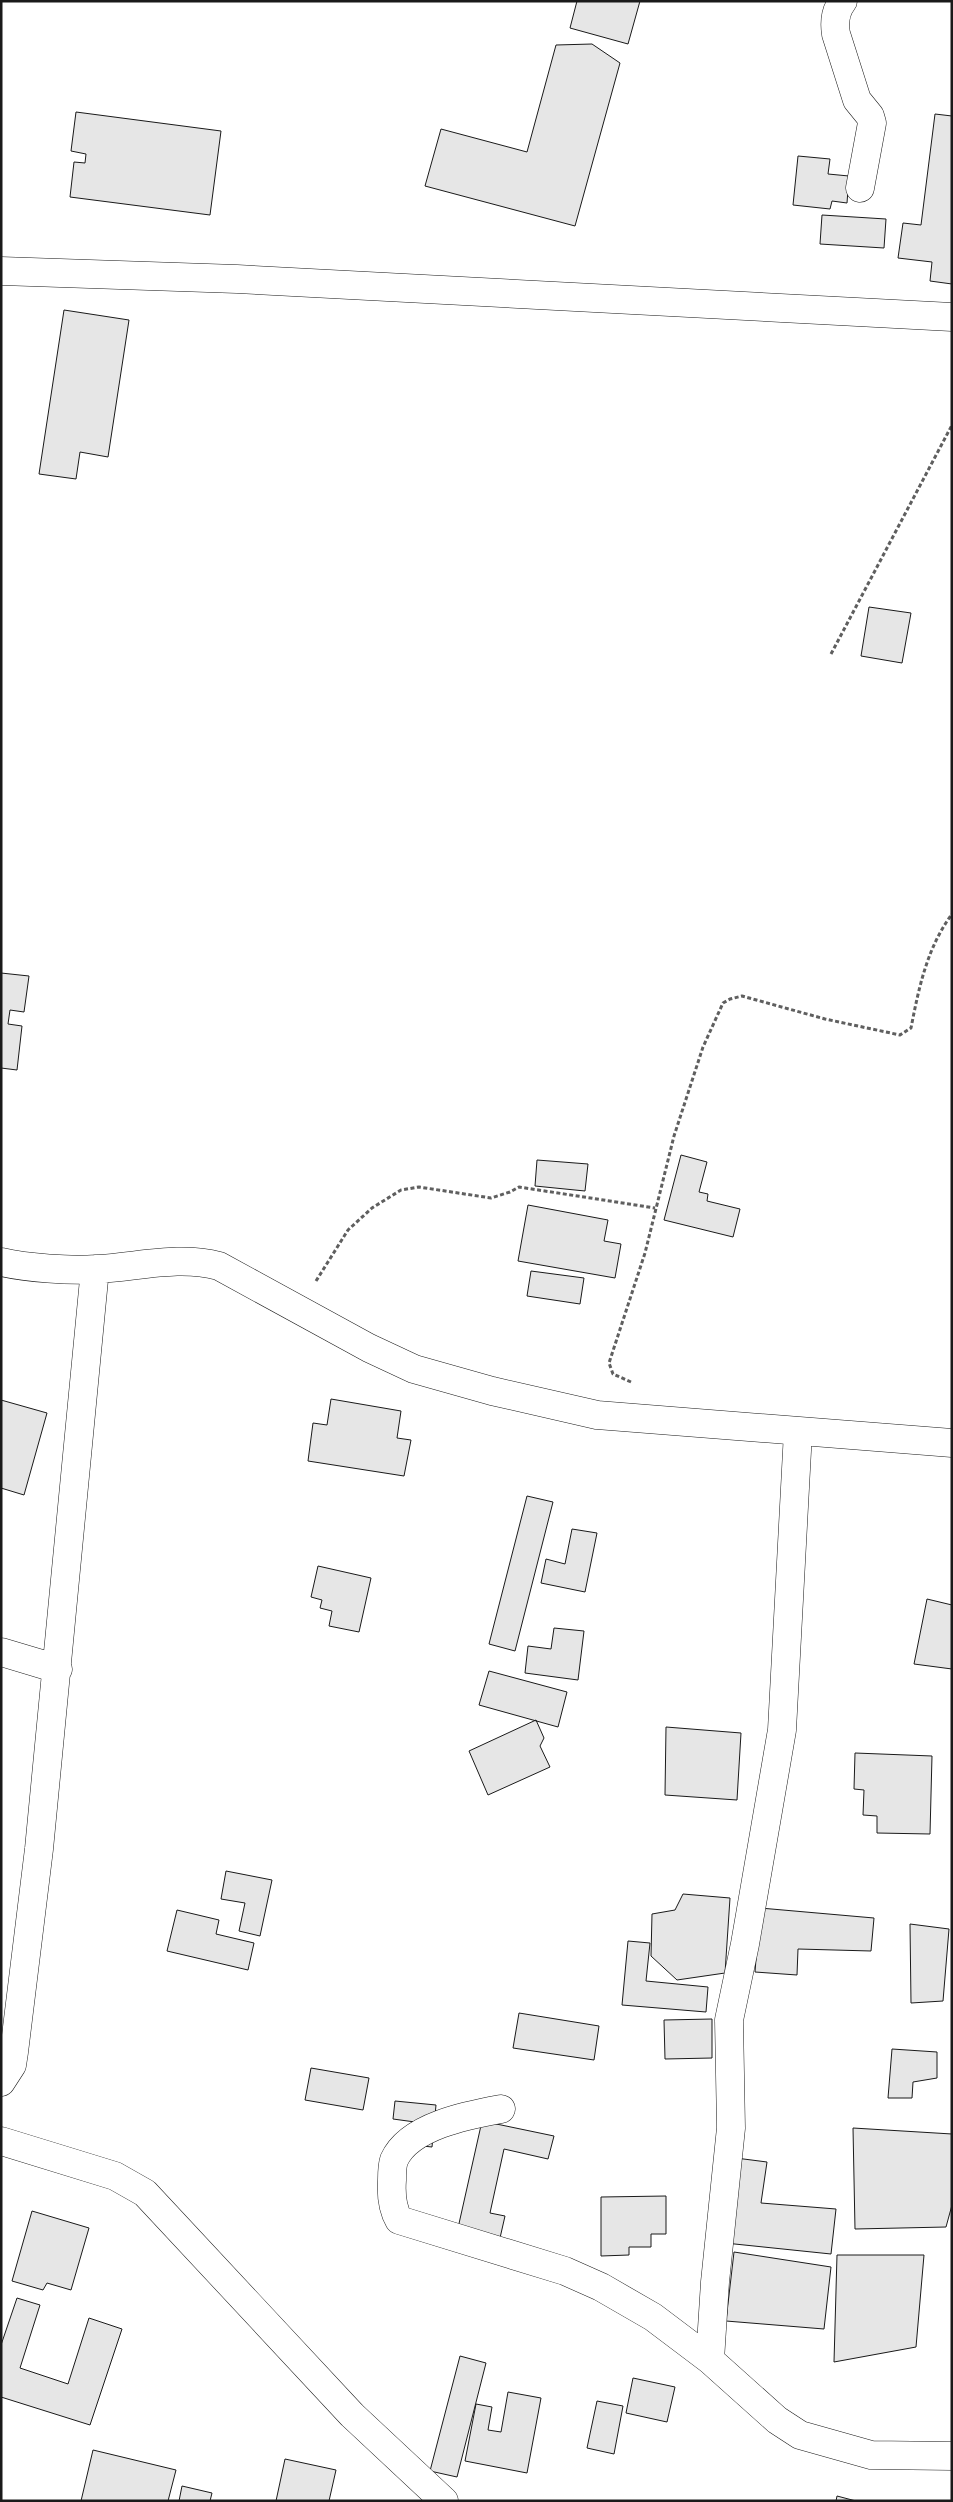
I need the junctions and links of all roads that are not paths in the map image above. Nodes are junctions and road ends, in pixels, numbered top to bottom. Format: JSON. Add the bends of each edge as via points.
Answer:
{"nodes":[{"id":1,"x":843,"y":1,"type":"edge"},
{"id":2,"x":860,"y":188,"type":"dead end"},
{"id":3,"x":1,"y":271,"type":"edge"},
{"id":4,"x":952,"y":317,"type":"edge"},
{"id":5,"x":1,"y":1262,"type":"edge"},
{"id":6,"x":95,"y":1269,"type":"junction"},
{"id":7,"x":798,"y":1432,"type":"junction"},
{"id":8,"x":952,"y":1443,"type":"edge"},
{"id":9,"x":1,"y":1652,"type":"edge"},
{"id":10,"x":58,"y":1669,"type":"junction"},
{"id":11,"x":1,"y":2082,"type":"edge"},
{"id":12,"x":501,"y":2109,"type":"dead end"},
{"id":13,"x":1,"y":2141,"type":"edge"},
{"id":14,"x":710,"y":2360,"type":"junction"},
{"id":15,"x":952,"y":2456,"type":"edge"},
{"id":16,"x":444,"y":2501,"type":"edge"}],
"edges":[{"from":1,"to":2,"type":"street","via":[[836,14],[836,34],[857,100],[872,123]]},
{"from":3,"to":4,"type":"street","via":[[237,279]]},
{"from":5,"to":6,"type":"street"},
{"from":6,"to":7,"type":"street","via":[[188,1261],[219,1266],[414,1369],[597,1415]]},
{"from":6,"to":10,"type":"street"},
{"from":7,"to":8,"type":"street"},
{"from":7,"to":14,"type":"street","via":[[782,1730],[729,2020],[731,2128]]},
{"from":9,"to":10,"type":"street"},
{"from":10,"to":11,"type":"street","via":[[14,2052],[12,2065]]},
{"from":12,"to":14,"type":"street","via":[[467,2116],[416,2135],[402,2148],[393,2162],[392,2186],[393,2207],[399,2220],[565,2271],[601,2287],[653,2317]]},
{"from":13,"to":16,"type":"street","via":[[115,2176],[145,2193],[352,2416]]},
{"from":14,"to":15,"type":"street","via":[[777,2420],[800,2435],[871,2455]]}]}
